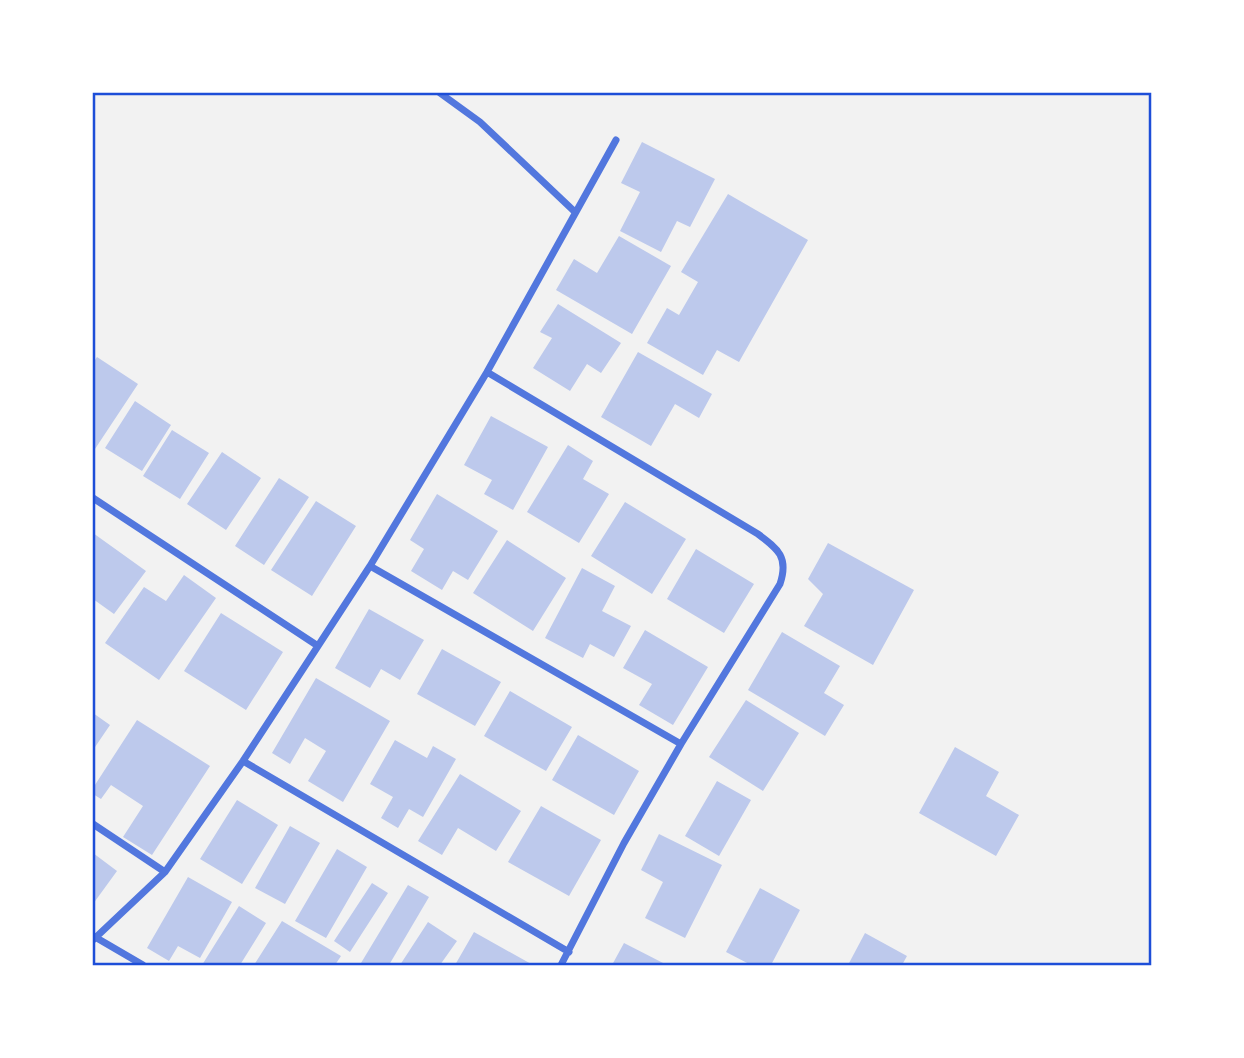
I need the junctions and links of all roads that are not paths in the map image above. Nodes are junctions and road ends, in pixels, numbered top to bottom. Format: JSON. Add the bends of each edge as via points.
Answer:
{"nodes":[{"id":1,"x":440,"y":93,"type":"edge"},
{"id":2,"x":616,"y":140,"type":"dead end"},
{"id":3,"x":575,"y":212,"type":"junction"},
{"id":4,"x":487,"y":372,"type":"junction"},
{"id":5,"x":93,"y":498,"type":"edge"},
{"id":6,"x":370,"y":566,"type":"junction"},
{"id":7,"x":318,"y":646,"type":"junction"},
{"id":8,"x":681,"y":744,"type":"junction"},
{"id":9,"x":243,"y":761,"type":"junction"},
{"id":10,"x":93,"y":824,"type":"edge"},
{"id":11,"x":165,"y":872,"type":"junction"},
{"id":12,"x":94,"y":939,"type":"edge"},
{"id":13,"x":569,"y":952,"type":"junction"},
{"id":14,"x":143,"y":965,"type":"edge"},
{"id":15,"x":561,"y":965,"type":"edge"}],
"edges":[{"from":1,"to":3,"type":"street","via":[[480,122]]},
{"from":2,"to":3,"type":"street"},
{"from":3,"to":4,"type":"street"},
{"from":4,"to":6,"type":"street"},
{"from":4,"to":8,"type":"street","via":[[758,534],[782,556],[780,584]]},
{"from":5,"to":7,"type":"street"},
{"from":6,"to":7,"type":"street"},
{"from":6,"to":8,"type":"street"},
{"from":7,"to":9,"type":"street"},
{"from":8,"to":13,"type":"street"},
{"from":9,"to":11,"type":"street"},
{"from":9,"to":13,"type":"street"},
{"from":10,"to":11,"type":"street"},
{"from":11,"to":12,"type":"street"},
{"from":12,"to":14,"type":"street"},
{"from":13,"to":15,"type":"street"}]}
